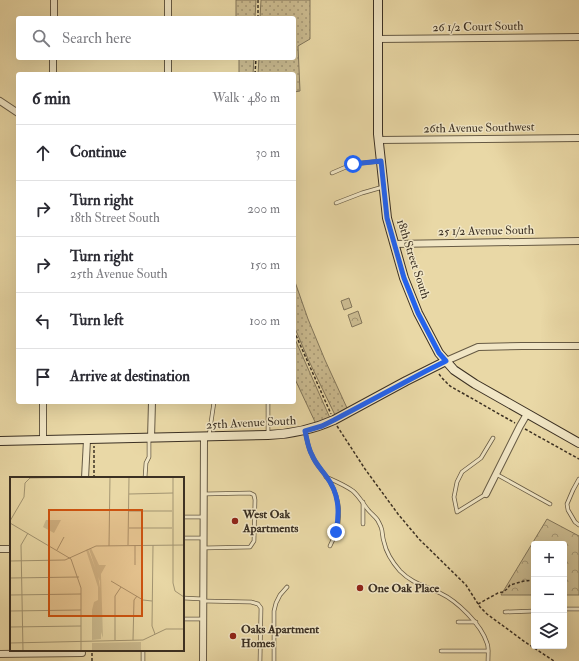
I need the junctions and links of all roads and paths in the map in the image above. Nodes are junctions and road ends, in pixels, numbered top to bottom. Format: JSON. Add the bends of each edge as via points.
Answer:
{"nodes":[{"id":1,"x":54,"y":0,"type":"edge"},
{"id":2,"x":168,"y":0,"type":"edge"},
{"id":3,"x":258,"y":0,"type":"edge"},
{"id":4,"x":378,"y":0,"type":"edge"},
{"id":5,"x":54,"y":16,"type":"edge"},
{"id":6,"x":168,"y":16,"type":"edge"},
{"id":7,"x":258,"y":16,"type":"edge"},
{"id":8,"x":579,"y":37,"type":"edge"},
{"id":9,"x":378,"y":38,"type":"junction"},
{"id":10,"x":54,"y":60,"type":"edge"},
{"id":11,"x":168,"y":60,"type":"edge"},
{"id":12,"x":256,"y":60,"type":"edge"},
{"id":13,"x":53,"y":72,"type":"edge"},
{"id":14,"x":168,"y":72,"type":"edge"},
{"id":15,"x":255,"y":72,"type":"edge"},
{"id":16,"x":0,"y":101,"type":"edge"},
{"id":17,"x":16,"y":112,"type":"edge"},
{"id":18,"x":579,"y":138,"type":"edge"},
{"id":19,"x":379,"y":140,"type":"junction"},
{"id":20,"x":381,"y":161,"type":"junction"},
{"id":21,"x":332,"y":173,"type":"dead end"},
{"id":22,"x":383,"y":187,"type":"junction"},
{"id":23,"x":336,"y":203,"type":"dead end"},
{"id":24,"x":579,"y":241,"type":"edge"},
{"id":25,"x":394,"y":244,"type":"junction"},
{"id":26,"x":296,"y":336,"type":"edge"},
{"id":27,"x":579,"y":346,"type":"edge"},
{"id":28,"x":446,"y":361,"type":"junction"},
{"id":29,"x":439,"y":374,"type":"dead end"},
{"id":30,"x":43,"y":404,"type":"edge"},
{"id":31,"x":152,"y":404,"type":"edge"},
{"id":32,"x":214,"y":404,"type":"edge"},
{"id":33,"x":268,"y":404,"type":"edge"},
{"id":34,"x":527,"y":414,"type":"junction"},
{"id":35,"x":334,"y":420,"type":"junction"},
{"id":36,"x":520,"y":426,"type":"junction"},
{"id":37,"x":305,"y":431,"type":"junction"},
{"id":38,"x":268,"y":435,"type":"junction"},
{"id":39,"x":207,"y":437,"type":"junction"},
{"id":40,"x":150,"y":438,"type":"junction"},
{"id":41,"x":494,"y":438,"type":"dead end"},
{"id":42,"x":90,"y":440,"type":"junction"},
{"id":43,"x":0,"y":441,"type":"edge"},
{"id":44,"x":43,"y":441,"type":"junction"},
{"id":45,"x":579,"y":443,"type":"edge"},
{"id":46,"x":579,"y":459,"type":"edge"},
{"id":47,"x":496,"y":474,"type":"junction"},
{"id":48,"x":326,"y":476,"type":"junction"},
{"id":49,"x":85,"y":477,"type":"edge"},
{"id":50,"x":94,"y":477,"type":"edge"},
{"id":51,"x":145,"y":477,"type":"edge"},
{"id":52,"x":579,"y":479,"type":"edge"},
{"id":53,"x":204,"y":494,"type":"junction"},
{"id":54,"x":486,"y":494,"type":"joint"},
{"id":55,"x":363,"y":502,"type":"junction"},
{"id":56,"x":550,"y":504,"type":"dead end"},
{"id":57,"x":184,"y":517,"type":"edge"},
{"id":58,"x":204,"y":517,"type":"junction"},
{"id":59,"x":363,"y":524,"type":"dead end"},
{"id":60,"x":579,"y":525,"type":"edge"},
{"id":61,"x":184,"y":538,"type":"edge"},
{"id":62,"x":204,"y":538,"type":"junction"},
{"id":63,"x":330,"y":546,"type":"dead end"},
{"id":64,"x":204,"y":548,"type":"junction"},
{"id":65,"x":531,"y":580,"type":"edge"},
{"id":66,"x":287,"y":587,"type":"dead end"},
{"id":67,"x":184,"y":598,"type":"edge"},
{"id":68,"x":203,"y":600,"type":"junction"},
{"id":69,"x":478,"y":604,"type":"junction"},
{"id":70,"x":567,"y":609,"type":"edge"},
{"id":71,"x":579,"y":609,"type":"edge"},
{"id":72,"x":531,"y":611,"type":"edge"},
{"id":73,"x":505,"y":612,"type":"dead end"},
{"id":74,"x":184,"y":619,"type":"edge"},
{"id":75,"x":203,"y":619,"type":"junction"},
{"id":76,"x":458,"y":622,"type":"dead end"},
{"id":77,"x":476,"y":622,"type":"junction"},
{"id":78,"x":441,"y":651,"type":"dead end"},
{"id":79,"x":488,"y":651,"type":"junction"},
{"id":80,"x":82,"y":652,"type":"edge"},
{"id":81,"x":0,"y":654,"type":"edge"},
{"id":82,"x":82,"y":661,"type":"edge"},
{"id":83,"x":203,"y":661,"type":"edge"},
{"id":84,"x":260,"y":661,"type":"edge"},
{"id":85,"x":274,"y":661,"type":"edge"},
{"id":86,"x":488,"y":661,"type":"edge"},
{"id":87,"x":554,"y":661,"type":"edge"}],
"edges":[{"from":1,"to":5,"type":"street"},
{"from":2,"to":6,"type":"street"},
{"from":3,"to":7,"type":"path"},
{"from":4,"to":9,"type":"street","name":"18th Street South"},
{"from":8,"to":9,"type":"street","name":"26 1/2 Court South"},
{"from":9,"to":19,"type":"street","name":"18th Street South"},
{"from":10,"to":13,"type":"street"},
{"from":11,"to":14,"type":"street"},
{"from":12,"to":15,"type":"path"},
{"from":16,"to":17,"type":"street"},
{"from":18,"to":19,"type":"street","name":"26th Avenue Southwest"},
{"from":19,"to":20,"type":"street","name":"18th Street South"},
{"from":20,"to":21,"type":"lane","via":[[353,164]]},
{"from":20,"to":22,"type":"street","name":"18th Street South"},
{"from":22,"to":23,"type":"lane"},
{"from":22,"to":25,"type":"street","name":"18th Street South"},
{"from":24,"to":25,"type":"street","name":"25 1/2 Avenue South"},
{"from":25,"to":28,"type":"street","name":"18th Street South","via":[[418,313],[439,353]]},
{"from":26,"to":35,"type":"path"},
{"from":27,"to":28,"type":"street","name":"25th Avenue South","via":[[478,347]]},
{"from":28,"to":34,"type":"street","name":"18th Street South","via":[[454,370],[475,384]]},
{"from":28,"to":35,"type":"street","name":"25th Avenue South"},
{"from":29,"to":36,"type":"path","via":[[450,386]]},
{"from":30,"to":44,"type":"street"},
{"from":31,"to":40,"type":"street"},
{"from":32,"to":39,"type":"lane"},
{"from":33,"to":38,"type":"lane"},
{"from":34,"to":36,"type":"street"},
{"from":34,"to":45,"type":"street","name":"18th Street South"},
{"from":35,"to":37,"type":"street","name":"25th Avenue South"},
{"from":35,"to":69,"type":"path","via":[[398,514],[419,539],[466,585]]},
{"from":36,"to":46,"type":"path"},
{"from":36,"to":47,"type":"street"},
{"from":37,"to":38,"type":"street","name":"25th Avenue South"},
{"from":37,"to":48,"type":"lane","via":[[312,456]]},
{"from":38,"to":39,"type":"street","name":"25th Avenue South"},
{"from":39,"to":40,"type":"street","name":"25th Avenue South"},
{"from":39,"to":53,"type":"street"},
{"from":40,"to":42,"type":"street","name":"25th Avenue South"},
{"from":40,"to":51,"type":"lane"},
{"from":41,"to":54,"type":"lane","via":[[481,458],[462,472],[457,482],[454,497],[457,512]]},
{"from":42,"to":44,"type":"street","name":"25th Avenue South"},
{"from":42,"to":49,"type":"street"},
{"from":42,"to":50,"type":"path"},
{"from":43,"to":44,"type":"street","name":"25th Avenue South"},
{"from":47,"to":54,"type":"street"},
{"from":47,"to":56,"type":"lane"},
{"from":48,"to":55,"type":"lane","via":[[354,491]]},
{"from":48,"to":63,"type":"lane","via":[[333,488],[339,509],[336,532]]},
{"from":52,"to":60,"type":"lane","via":[[567,504],[568,510]]},
{"from":53,"to":58,"type":"street"},
{"from":53,"to":64,"type":"lane","via":[[250,493],[254,495],[255,506],[254,541],[250,547]]},
{"from":55,"to":59,"type":"lane"},
{"from":55,"to":77,"type":"lane","via":[[376,517],[388,552],[401,572],[418,584],[450,598]]},
{"from":57,"to":58,"type":"lane"},
{"from":58,"to":62,"type":"street"},
{"from":61,"to":62,"type":"lane"},
{"from":62,"to":64,"type":"street"},
{"from":64,"to":68,"type":"street"},
{"from":65,"to":69,"type":"path","via":[[510,585],[503,592]]},
{"from":66,"to":85,"type":"lane","via":[[280,595],[274,611]]},
{"from":67,"to":68,"type":"lane"},
{"from":68,"to":75,"type":"street"},
{"from":68,"to":84,"type":"lane","via":[[258,604]]},
{"from":69,"to":87,"type":"path","via":[[487,614]]},
{"from":70,"to":71,"type":"lane"},
{"from":72,"to":73,"type":"lane"},
{"from":74,"to":75,"type":"lane"},
{"from":75,"to":83,"type":"street"},
{"from":76,"to":77,"type":"lane"},
{"from":77,"to":79,"type":"lane","via":[[488,644]]},
{"from":78,"to":79,"type":"lane"},
{"from":79,"to":86,"type":"lane"},
{"from":80,"to":81,"type":"street"},
{"from":80,"to":82,"type":"street"}]}
